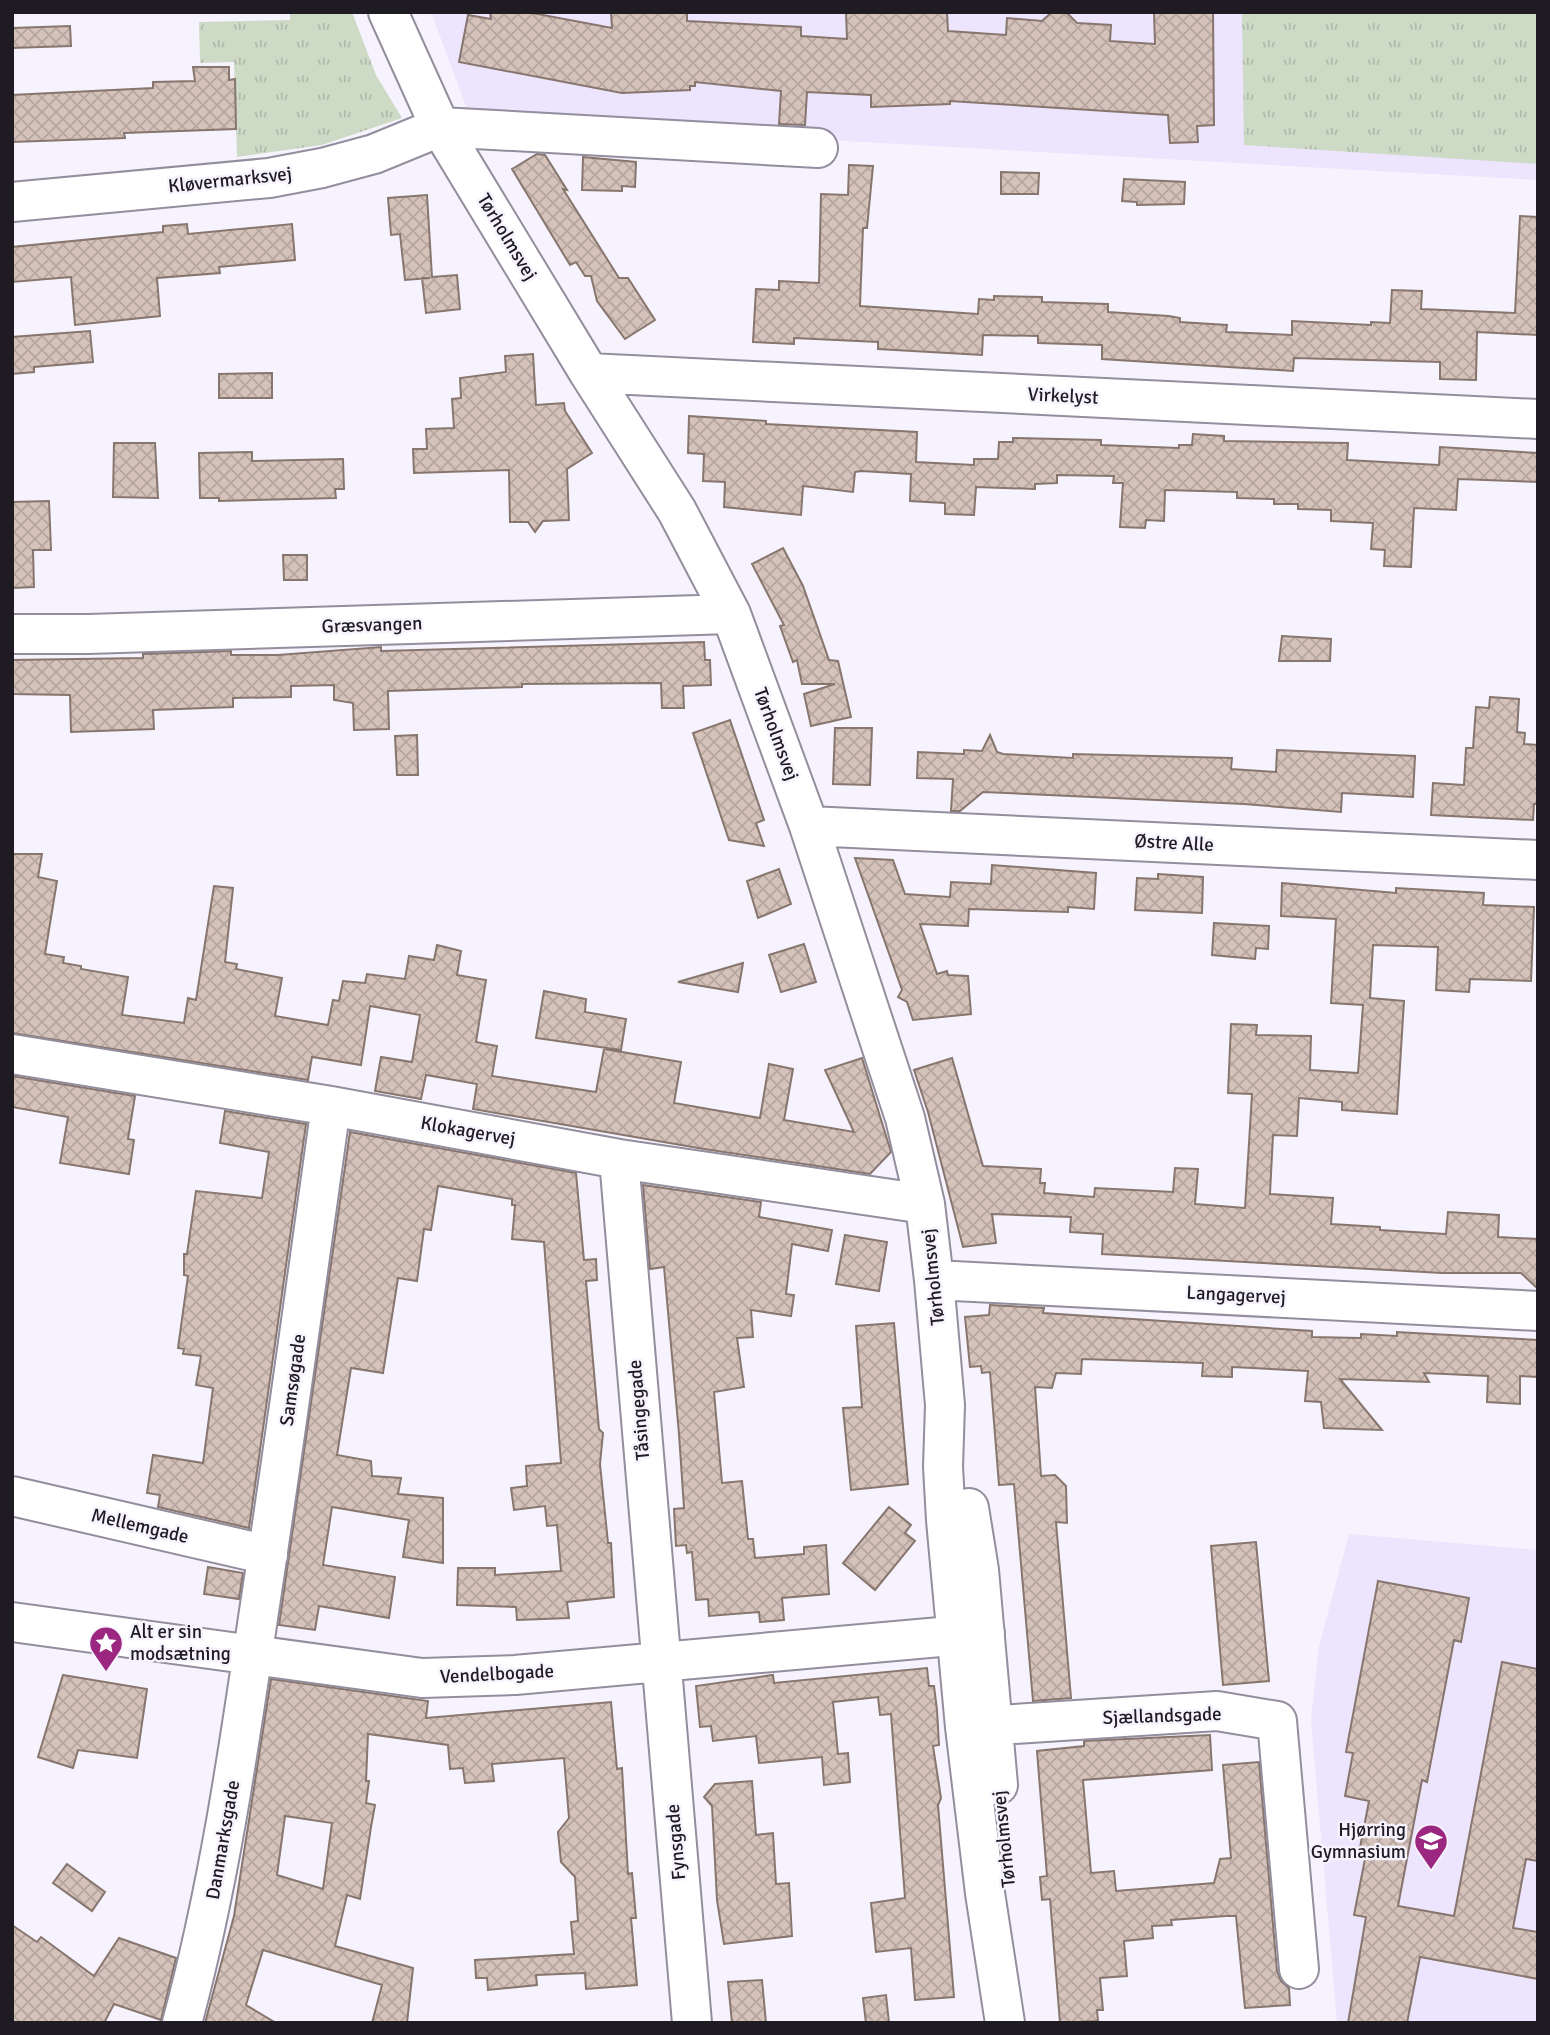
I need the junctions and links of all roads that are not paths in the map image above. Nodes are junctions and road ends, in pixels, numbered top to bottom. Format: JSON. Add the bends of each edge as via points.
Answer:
{"nodes":[{"id":1,"x":388,"y":12,"type":"edge"},
{"id":2,"x":440,"y":127,"type":"junction"},
{"id":3,"x":818,"y":148,"type":"dead end"},
{"id":4,"x":12,"y":202,"type":"edge"},
{"id":5,"x":589,"y":373,"type":"junction"},
{"id":6,"x":1538,"y":419,"type":"edge"},
{"id":7,"x":731,"y":614,"type":"junction"},
{"id":8,"x":12,"y":634,"type":"edge"},
{"id":9,"x":810,"y":826,"type":"junction"},
{"id":10,"x":1538,"y":860,"type":"edge"},
{"id":11,"x":12,"y":1054,"type":"edge"},
{"id":12,"x":331,"y":1106,"type":"junction"},
{"id":13,"x":618,"y":1159,"type":"junction"},
{"id":14,"x":925,"y":1204,"type":"junction"},
{"id":15,"x":934,"y":1280,"type":"junction"},
{"id":16,"x":1538,"y":1311,"type":"edge"},
{"id":17,"x":12,"y":1496,"type":"edge"},
{"id":18,"x":268,"y":1555,"type":"junction"},
{"id":19,"x":12,"y":1622,"type":"edge"},
{"id":20,"x":971,"y":1634,"type":"junction"},
{"id":21,"x":253,"y":1654,"type":"junction"},
{"id":22,"x":660,"y":1661,"type":"junction"},
{"id":23,"x":978,"y":1726,"type":"junction"},
{"id":24,"x":1299,"y":1969,"type":"dead end"},
{"id":25,"x":182,"y":2023,"type":"edge"},
{"id":26,"x":692,"y":2023,"type":"edge"},
{"id":27,"x":1005,"y":2023,"type":"edge"},
{"id":28,"x":1031,"y":2023,"type":"edge"}],
"edges":[{"from":1,"to":2,"type":"street","name":"Tørholmsvej"},
{"from":2,"to":3,"type":"street"},
{"from":2,"to":4,"type":"street","name":"Kløvermarksvej","via":[[322,169]]},
{"from":2,"to":5,"type":"street","name":"Tørholmsvej"},
{"from":5,"to":6,"type":"street","name":"Virkelyst"},
{"from":5,"to":7,"type":"street","name":"Tørholmsvej","via":[[677,511]]},
{"from":7,"to":8,"type":"street","name":"Græsvangen"},
{"from":7,"to":9,"type":"street","name":"Tørholmsvej"},
{"from":9,"to":10,"type":"street","name":"Østre Alle"},
{"from":9,"to":14,"type":"street","name":"Tørholmsvej","via":[[905,1118]]},
{"from":11,"to":12,"type":"street","name":"Klokagervej"},
{"from":12,"to":13,"type":"street","name":"Klokagervej"},
{"from":12,"to":18,"type":"street","name":"Samsøgade"},
{"from":13,"to":14,"type":"street","name":"Klokagervej"},
{"from":13,"to":22,"type":"street","name":"Tåsingegade"},
{"from":14,"to":15,"type":"street","name":"Tørholmsvej"},
{"from":15,"to":16,"type":"street","name":"Langagervej"},
{"from":15,"to":20,"type":"street","name":"Tørholmsvej","via":[[945,1405],[971,1518]]},
{"from":17,"to":18,"type":"street","name":"Mellemgade"},
{"from":18,"to":21,"type":"street","name":"Samsøgade"},
{"from":19,"to":21,"type":"street","name":"Vendelbogade"},
{"from":20,"to":22,"type":"street","name":"Vendelbogade"},
{"from":20,"to":23,"type":"street","name":"Tørholmsvej"},
{"from":21,"to":22,"type":"street","name":"Vendelbogade","via":[[422,1678],[515,1675]]},
{"from":21,"to":25,"type":"street","name":"Danmarksgade","via":[[206,1933]]},
{"from":22,"to":26,"type":"street","name":"Fynsgade"},
{"from":23,"to":24,"type":"street","name":"Sjællandsgade","via":[[1217,1711],[1278,1721]]},
{"from":23,"to":27,"type":"street","name":"Tørholmsvej","via":[[985,1893]]},
{"from":23,"to":28,"type":"street","name":"Tørholmsvej"}]}
